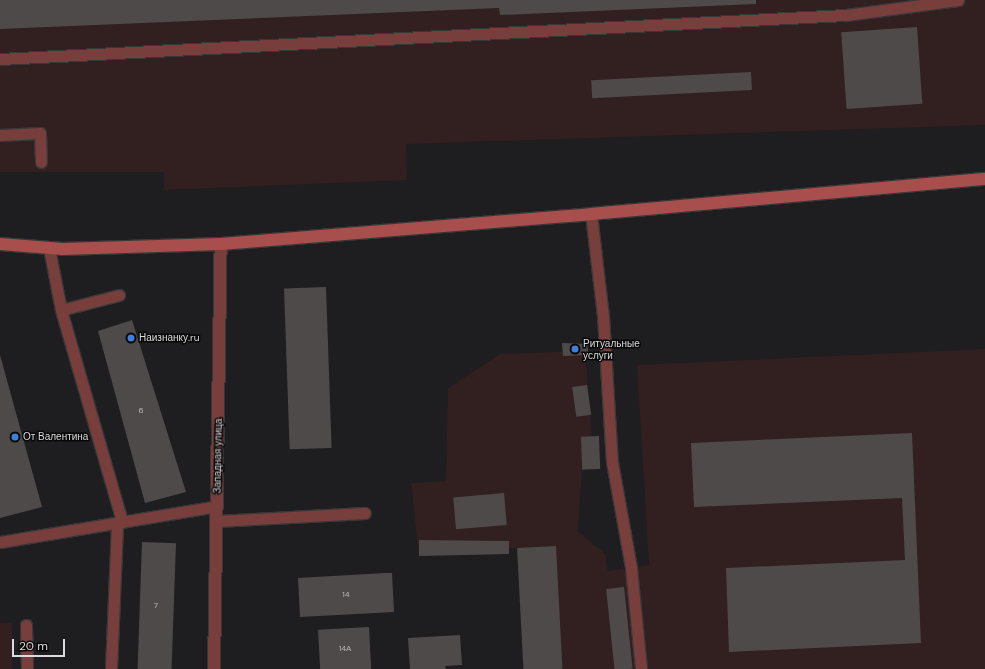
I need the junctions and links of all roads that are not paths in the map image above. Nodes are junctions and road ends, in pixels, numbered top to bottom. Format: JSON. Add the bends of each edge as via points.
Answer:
{"nodes":[{"id":1,"x":958,"y":0,"type":"edge"},
{"id":2,"x":0,"y":59,"type":"edge"},
{"id":3,"x":0,"y":135,"type":"edge"},
{"id":4,"x":41,"y":162,"type":"dead end"},
{"id":5,"x":985,"y":178,"type":"edge"},
{"id":6,"x":591,"y":214,"type":"junction"},
{"id":7,"x":0,"y":244,"type":"edge"},
{"id":8,"x":221,"y":244,"type":"junction"},
{"id":9,"x":49,"y":248,"type":"junction"},
{"id":10,"x":119,"y":295,"type":"dead end"},
{"id":11,"x":61,"y":310,"type":"junction"},
{"id":12,"x":217,"y":506,"type":"junction"},
{"id":13,"x":365,"y":513,"type":"dead end"},
{"id":14,"x":217,"y":521,"type":"junction"},
{"id":15,"x":120,"y":523,"type":"junction"},
{"id":16,"x":0,"y":542,"type":"edge"},
{"id":17,"x":26,"y":624,"type":"dead end"},
{"id":18,"x":27,"y":669,"type":"edge"},
{"id":19,"x":111,"y":669,"type":"edge"},
{"id":20,"x":214,"y":669,"type":"edge"},
{"id":21,"x":641,"y":669,"type":"edge"}],
"edges":[{"from":1,"to":2,"type":"lane","via":[[838,16]]},
{"from":3,"to":4,"type":"lane","via":[[40,134]]},
{"from":5,"to":6,"type":"main road"},
{"from":6,"to":8,"type":"main road"},
{"from":6,"to":21,"type":"lane","via":[[603,316],[612,462],[631,568]]},
{"from":7,"to":9,"type":"main road"},
{"from":8,"to":9,"type":"main road","via":[[118,249]]},
{"from":8,"to":12,"type":"street","name":"Западная улица"},
{"from":9,"to":11,"type":"lane"},
{"from":10,"to":11,"type":"lane"},
{"from":11,"to":15,"type":"lane"},
{"from":12,"to":14,"type":"street","name":"Западная улица"},
{"from":12,"to":15,"type":"lane"},
{"from":13,"to":14,"type":"lane"},
{"from":14,"to":20,"type":"street","name":"Западная улица"},
{"from":15,"to":16,"type":"lane"},
{"from":15,"to":19,"type":"lane"},
{"from":17,"to":18,"type":"lane"}]}
